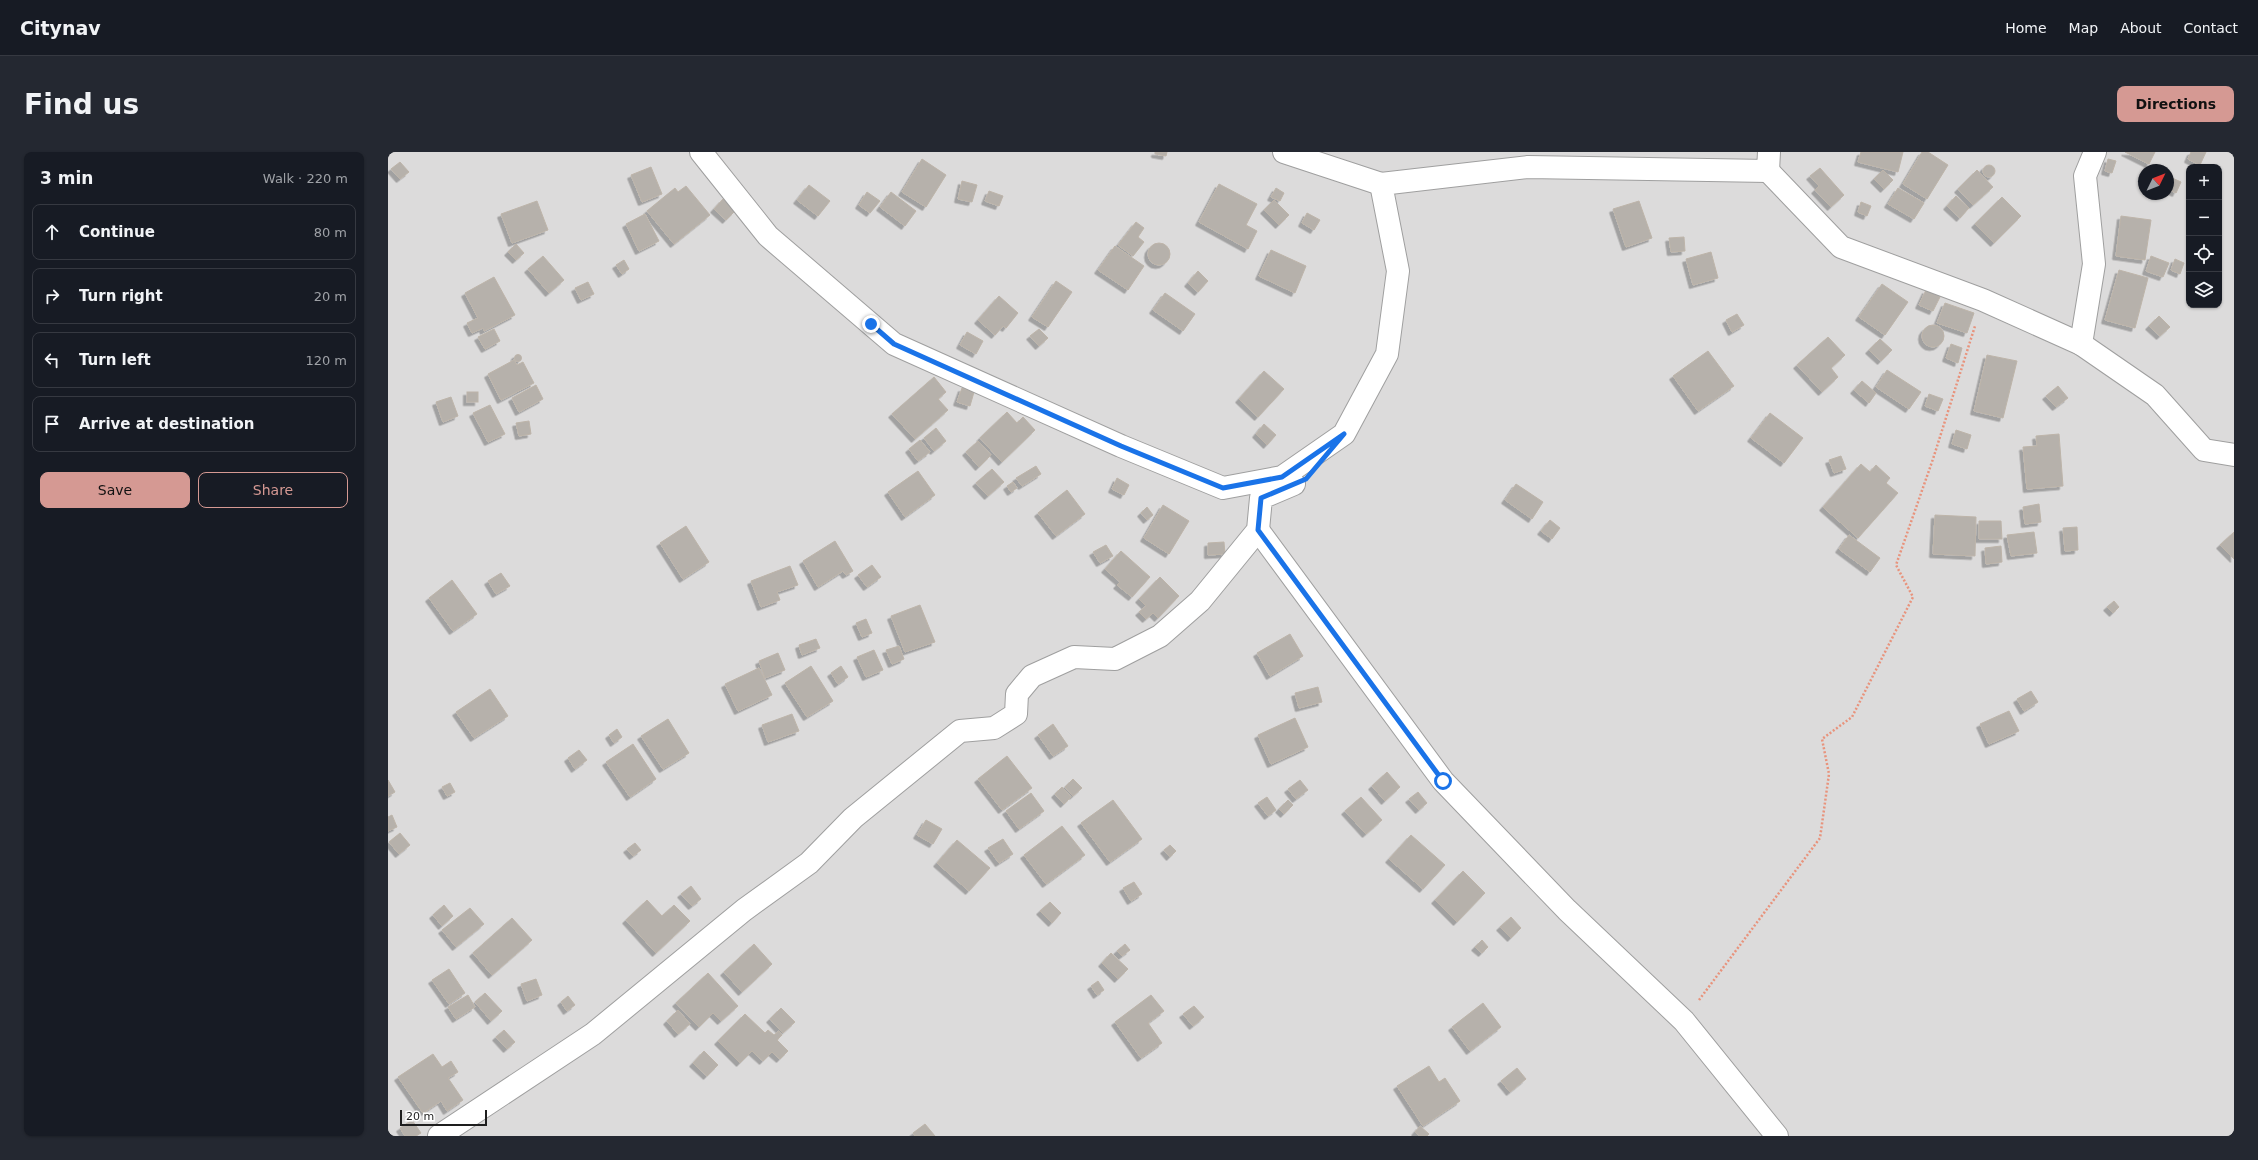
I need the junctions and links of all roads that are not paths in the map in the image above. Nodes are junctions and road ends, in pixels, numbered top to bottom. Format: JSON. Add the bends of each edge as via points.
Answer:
{"nodes":[{"id":1,"x":702,"y":152,"type":"edge"},
{"id":2,"x":1284,"y":152,"type":"edge"},
{"id":3,"x":2095,"y":152,"type":"edge"},
{"id":4,"x":1768,"y":162,"type":"edge"},
{"id":5,"x":1380,"y":184,"type":"junction"},
{"id":6,"x":2081,"y":344,"type":"junction"},
{"id":7,"x":1344,"y":434,"type":"junction"},
{"id":8,"x":2234,"y":455,"type":"edge"},
{"id":9,"x":1258,"y":530,"type":"junction"},
{"id":10,"x":439,"y":1136,"type":"edge"},
{"id":11,"x":1777,"y":1136,"type":"edge"}],
"edges":[{"from":1,"to":7,"type":"street","via":[[768,236],[894,344],[1121,446],[1223,488],[1282,477]]},
{"from":2,"to":5,"type":"street"},
{"from":3,"to":6,"type":"street","via":[[2085,176],[2094,264]]},
{"from":4,"to":5,"type":"street","via":[[1528,167]]},
{"from":4,"to":6,"type":"street","via":[[1841,247],[1983,300]]},
{"from":5,"to":7,"type":"street","via":[[1398,271],[1387,354]]},
{"from":6,"to":8,"type":"street","via":[[2155,395],[2204,450]]},
{"from":7,"to":9,"type":"street","via":[[1306,479],[1261,498]]},
{"from":9,"to":10,"type":"street","via":[[1200,601],[1160,636],[1115,659],[1074,657],[1032,676],[1017,694],[1016,714],[994,728],[960,731],[853,818],[809,863],[744,910],[593,1034]]},
{"from":9,"to":11,"type":"street","via":[[1443,781],[1567,910],[1684,1021]]}]}
